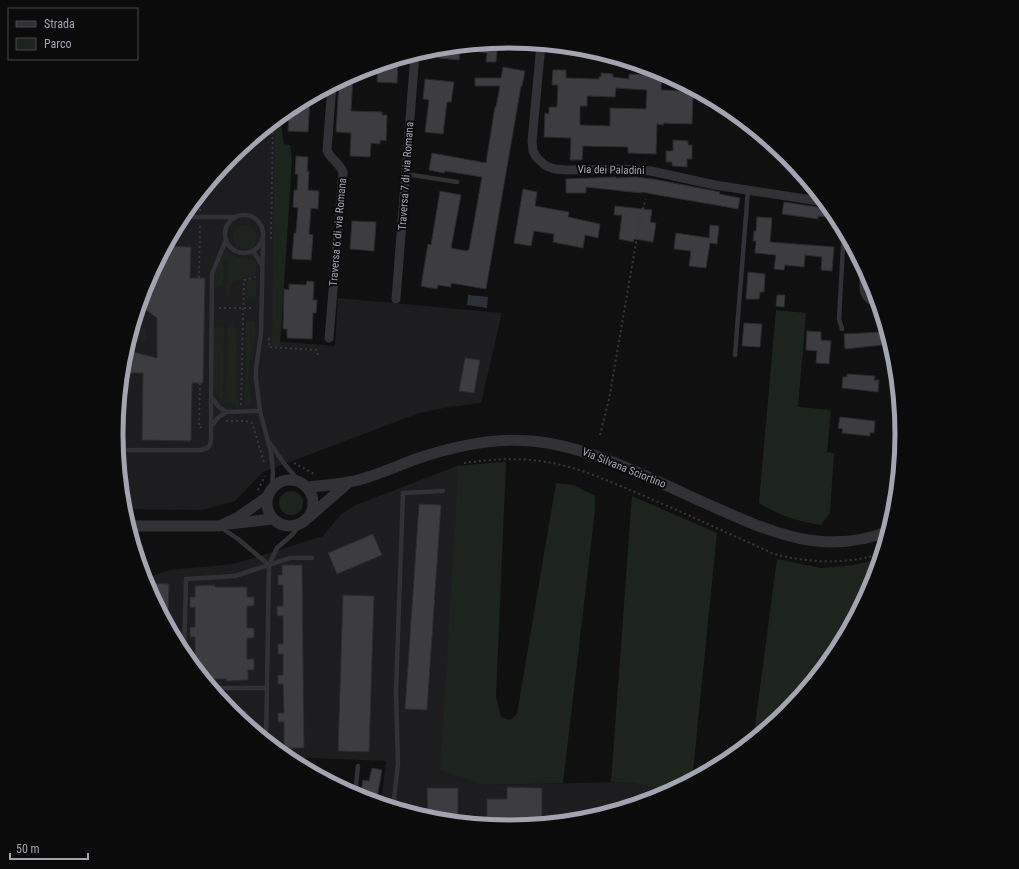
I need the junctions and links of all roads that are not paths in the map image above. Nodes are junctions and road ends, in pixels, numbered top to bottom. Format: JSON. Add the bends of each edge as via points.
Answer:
{"nodes":[{"id":1,"x":540,"y":49,"type":"edge"},
{"id":2,"x":415,"y":60,"type":"edge"},
{"id":3,"x":331,"y":92,"type":"edge"},
{"id":4,"x":406,"y":174,"type":"junction"},
{"id":5,"x":457,"y":182,"type":"dead end"},
{"id":6,"x":748,"y":190,"type":"junction"},
{"id":7,"x":817,"y":201,"type":"edge"},
{"id":8,"x":237,"y":216,"type":"junction"},
{"id":9,"x":190,"y":217,"type":"edge"},
{"id":10,"x":213,"y":218,"type":"junction"},
{"id":11,"x":227,"y":226,"type":"junction"},
{"id":12,"x":226,"y":240,"type":"junction"},
{"id":13,"x":263,"y":240,"type":"junction"},
{"id":14,"x":843,"y":240,"type":"edge"},
{"id":15,"x":253,"y":251,"type":"junction"},
{"id":16,"x":262,"y":265,"type":"junction"},
{"id":17,"x":862,"y":277,"type":"edge"},
{"id":18,"x":396,"y":299,"type":"dead end"},
{"id":19,"x":873,"y":304,"type":"edge"},
{"id":20,"x":842,"y":330,"type":"dead end"},
{"id":21,"x":328,"y":338,"type":"dead end"},
{"id":22,"x":735,"y":355,"type":"dead end"},
{"id":23,"x":211,"y":397,"type":"junction"},
{"id":24,"x":260,"y":411,"type":"junction"},
{"id":25,"x":226,"y":412,"type":"junction"},
{"id":26,"x":212,"y":425,"type":"junction"},
{"id":27,"x":267,"y":439,"type":"junction"},
{"id":28,"x":124,"y":450,"type":"edge"},
{"id":29,"x":349,"y":482,"type":"junction"},
{"id":30,"x":303,"y":485,"type":"junction"},
{"id":31,"x":443,"y":491,"type":"dead end"},
{"id":32,"x":270,"y":492,"type":"junction"},
{"id":33,"x":272,"y":519,"type":"junction"},
{"id":34,"x":304,"y":521,"type":"junction"},
{"id":35,"x":134,"y":526,"type":"edge"},
{"id":36,"x":222,"y":526,"type":"junction"},
{"id":37,"x":883,"y":533,"type":"edge"},
{"id":38,"x":312,"y":558,"type":"dead end"},
{"id":39,"x":269,"y":566,"type":"junction"},
{"id":40,"x":184,"y":643,"type":"edge"},
{"id":41,"x":218,"y":688,"type":"edge"},
{"id":42,"x":267,"y":688,"type":"junction"},
{"id":43,"x":266,"y":734,"type":"edge"},
{"id":44,"x":358,"y":766,"type":"dead end"},
{"id":45,"x":356,"y":789,"type":"edge"},
{"id":46,"x":394,"y":803,"type":"edge"}],
"edges":[{"from":1,"to":6,"type":"street","name":"Via dei Paladini","via":[[532,141],[535,154],[543,164],[561,170],[651,171]]},
{"from":2,"to":4,"type":"street","name":"Traversa 7 di via Romana"},
{"from":3,"to":21,"type":"street","name":"Traversa 6 di via Romana","via":[[327,150],[340,164],[343,172]]},
{"from":4,"to":5,"type":"lane"},
{"from":4,"to":18,"type":"street","name":"Traversa 7 di via Romana"},
{"from":6,"to":7,"type":"street","name":"Via dei Paladini"},
{"from":6,"to":22,"type":"lane"},
{"from":8,"to":10,"type":"lane"},
{"from":8,"to":11,"type":"lane"},
{"from":8,"to":13,"type":"lane","via":[[247,215],[256,219],[262,226]]},
{"from":9,"to":10,"type":"lane"},
{"from":10,"to":11,"type":"lane","via":[[219,219]]},
{"from":11,"to":12,"type":"lane"},
{"from":12,"to":15,"type":"lane","via":[[235,251]]},
{"from":12,"to":23,"type":"lane","via":[[212,274]]},
{"from":13,"to":15,"type":"lane"},
{"from":13,"to":16,"type":"lane"},
{"from":14,"to":20,"type":"lane","via":[[839,320]]},
{"from":15,"to":16,"type":"lane"},
{"from":16,"to":24,"type":"lane","via":[[261,334],[256,368]]},
{"from":17,"to":19,"type":"lane","via":[[861,290],[866,299]]},
{"from":23,"to":25,"type":"lane","via":[[218,407]]},
{"from":23,"to":26,"type":"lane"},
{"from":24,"to":25,"type":"lane"},
{"from":24,"to":27,"type":"lane"},
{"from":25,"to":26,"type":"lane"},
{"from":26,"to":28,"type":"lane","via":[[210,445],[207,449]]},
{"from":27,"to":30,"type":"lane"},
{"from":27,"to":32,"type":"lane","via":[[273,471]]},
{"from":29,"to":30,"type":"street","name":"Via Silvana Sciortino"},
{"from":29,"to":34,"type":"street"},
{"from":29,"to":37,"type":"street","name":"Via Silvana Sciortino","via":[[456,448],[496,441],[531,441],[559,445],[597,456],[754,525],[784,535],[807,540],[839,542]]},
{"from":30,"to":32,"type":"street","via":[[286,480],[278,483]]},
{"from":30,"to":34,"type":"street","via":[[312,497],[313,503],[311,512]]},
{"from":31,"to":46,"type":"lane","via":[[403,493],[396,692],[398,764]]},
{"from":32,"to":33,"type":"street","via":[[266,506]]},
{"from":32,"to":36,"type":"street","via":[[237,518]]},
{"from":33,"to":34,"type":"street","via":[[286,526],[294,526]]},
{"from":33,"to":36,"type":"street"},
{"from":34,"to":39,"type":"lane","via":[[277,548]]},
{"from":35,"to":36,"type":"street"},
{"from":36,"to":39,"type":"lane"},
{"from":38,"to":39,"type":"lane","via":[[290,558]]},
{"from":39,"to":40,"type":"lane","via":[[235,576],[186,579]]},
{"from":39,"to":42,"type":"lane"},
{"from":41,"to":42,"type":"lane"},
{"from":42,"to":43,"type":"lane"},
{"from":44,"to":45,"type":"lane"}]}
